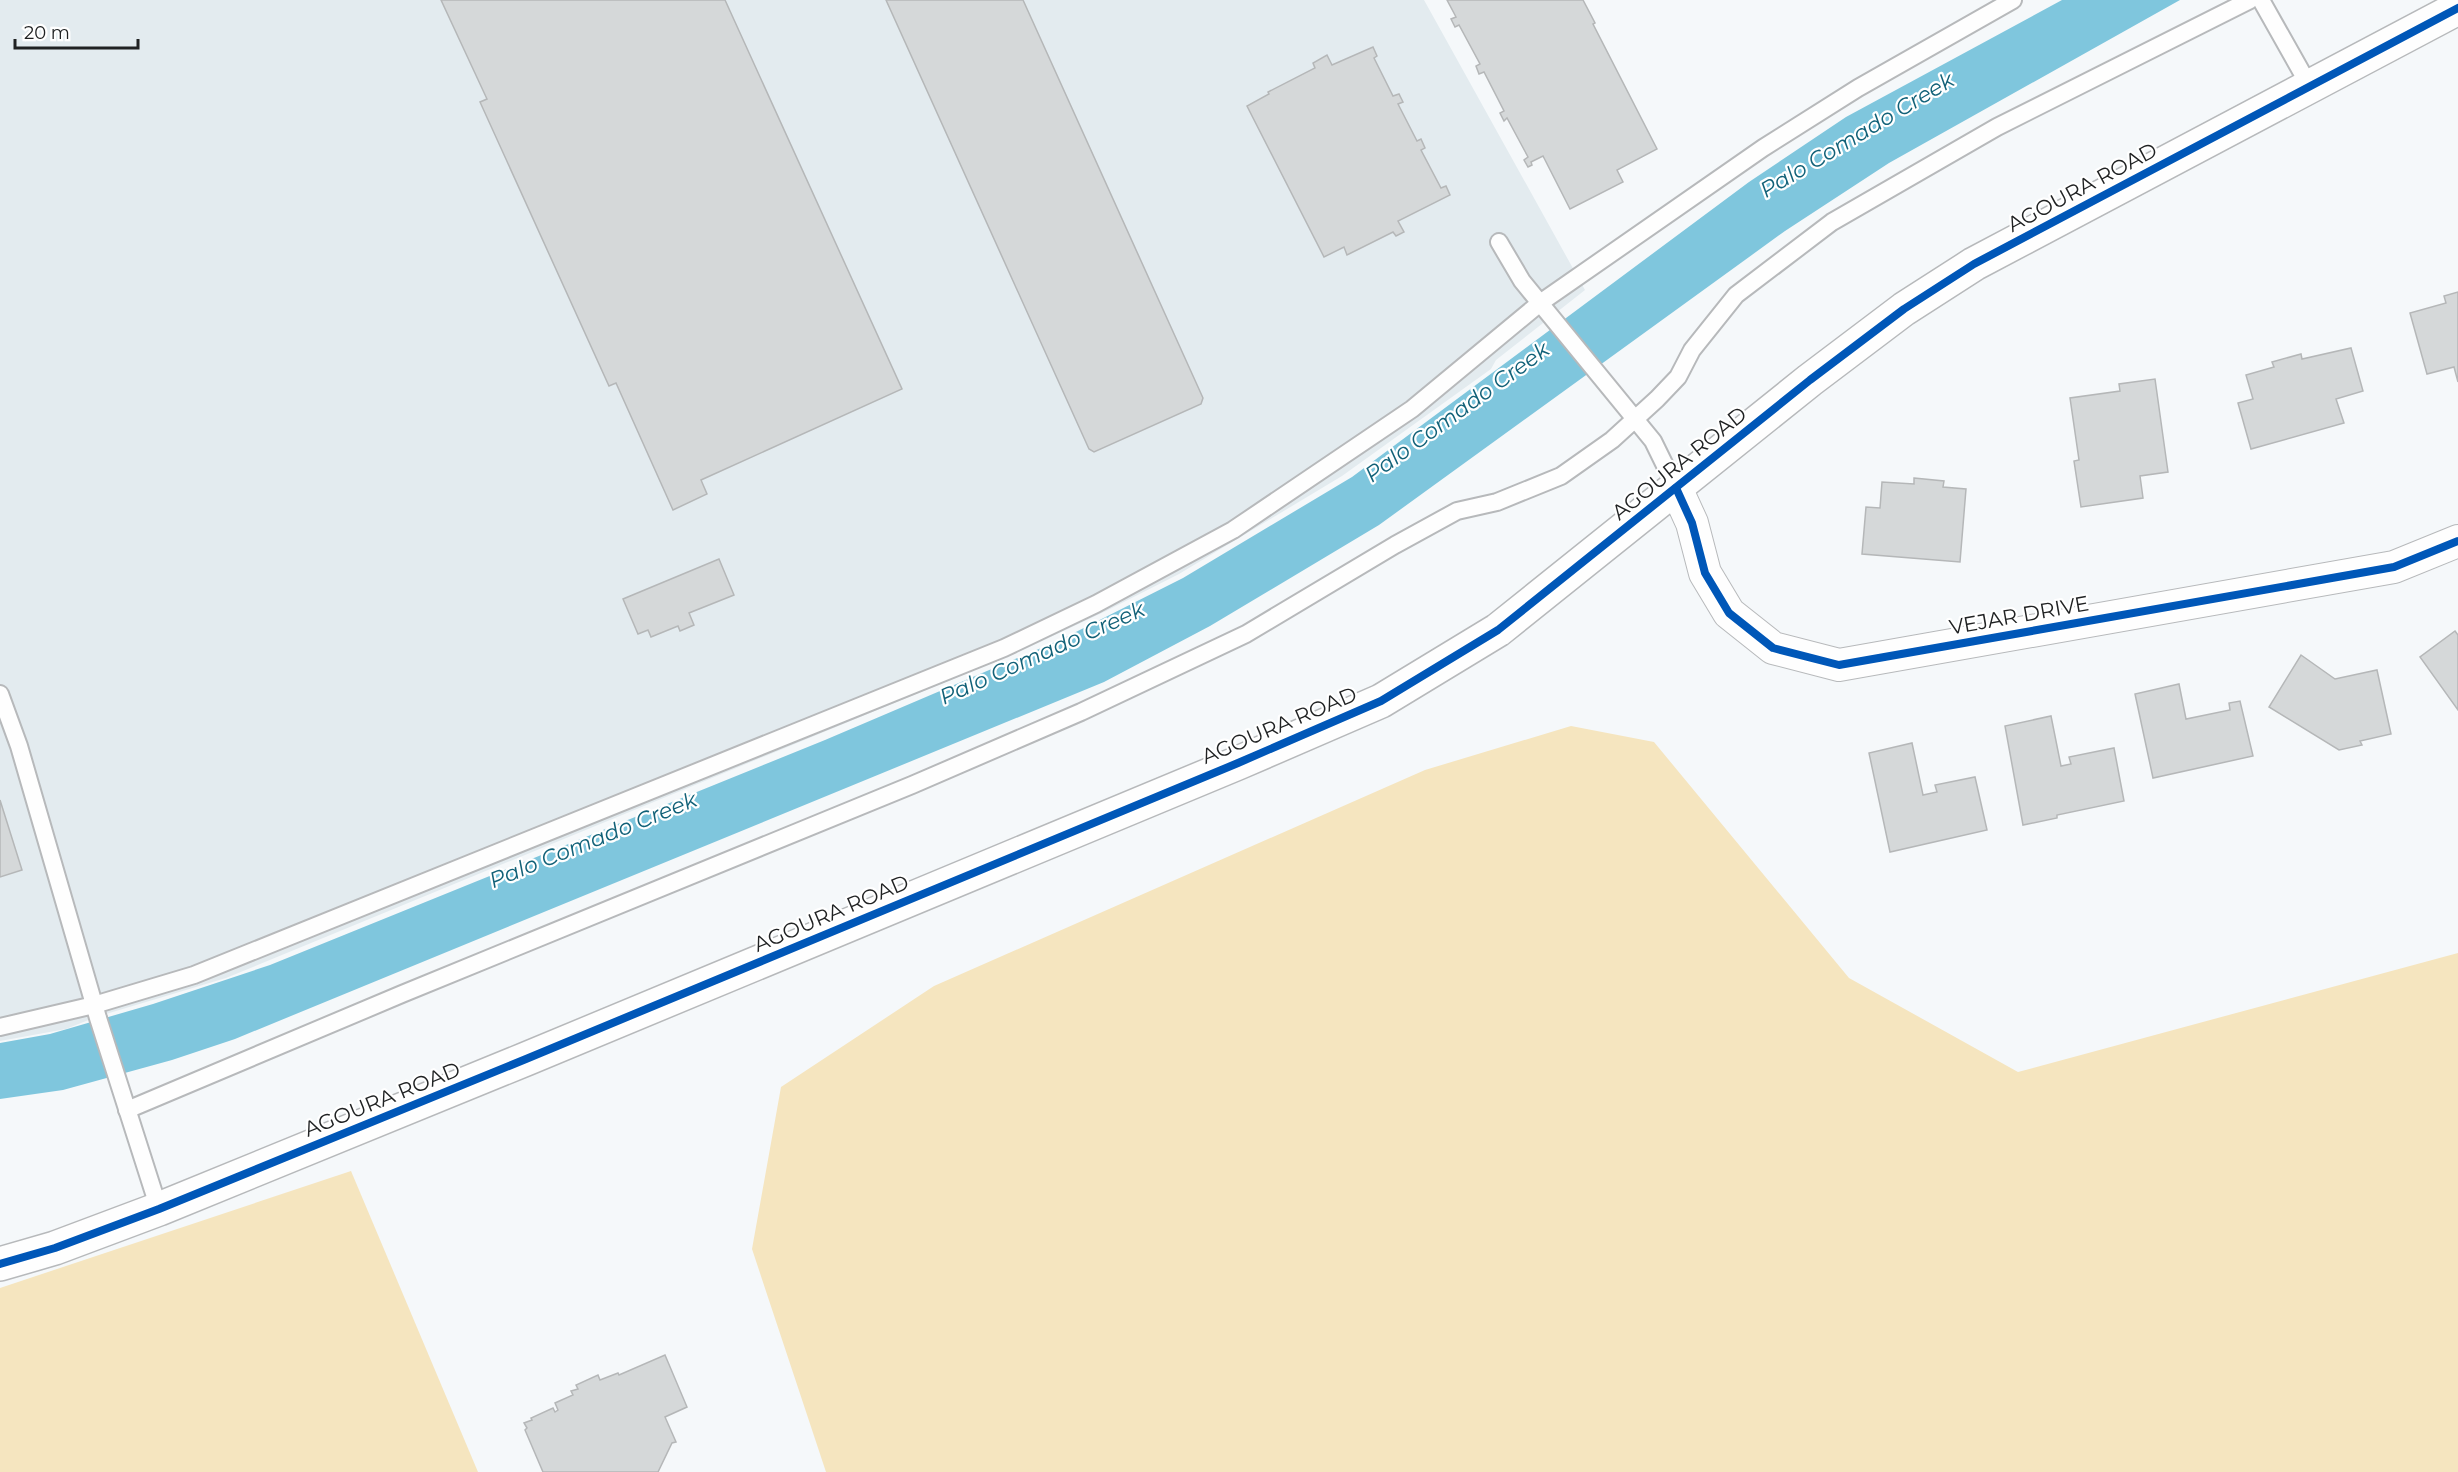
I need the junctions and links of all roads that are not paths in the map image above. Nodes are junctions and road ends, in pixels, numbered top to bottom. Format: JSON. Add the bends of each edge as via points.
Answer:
{"nodes":[{"id":1,"x":2013,"y":0,"type":"edge"},
{"id":2,"x":2250,"y":0,"type":"edge"},
{"id":3,"x":2261,"y":0,"type":"edge"},
{"id":4,"x":2458,"y":8,"type":"edge"},
{"id":5,"x":2310,"y":87,"type":"junction"},
{"id":6,"x":1499,"y":242,"type":"dead end"},
{"id":7,"x":1546,"y":310,"type":"junction"},
{"id":8,"x":1636,"y":420,"type":"junction"},
{"id":9,"x":1676,"y":488,"type":"junction"},
{"id":10,"x":2458,"y":541,"type":"edge"},
{"id":11,"x":0,"y":694,"type":"edge"},
{"id":12,"x":96,"y":1011,"type":"junction"},
{"id":13,"x":0,"y":1027,"type":"edge"},
{"id":14,"x":127,"y":1110,"type":"junction"},
{"id":15,"x":159,"y":1209,"type":"junction"},
{"id":16,"x":0,"y":1264,"type":"edge"}],
"edges":[{"from":1,"to":7,"type":"lane","via":[[1858,88],[1763,148]]},
{"from":2,"to":8,"type":"lane","via":[[1997,127],[1832,222],[1736,295],[1692,350],[1678,377]]},
{"from":3,"to":5,"type":"lane"},
{"from":4,"to":5,"type":"main road","name":"AGOURA ROAD"},
{"from":5,"to":9,"type":"main road","name":"AGOURA ROAD","via":[[1974,264],[1904,309]]},
{"from":6,"to":7,"type":"lane","via":[[1522,281]]},
{"from":7,"to":8,"type":"lane"},
{"from":7,"to":12,"type":"lane","via":[[1412,409],[1233,530],[1096,604],[1004,648]]},
{"from":8,"to":9,"type":"lane","via":[[1653,441]]},
{"from":8,"to":14,"type":"lane","via":[[1561,476],[1497,502],[1457,511],[1246,634],[1081,712]]},
{"from":9,"to":10,"type":"street","name":"VEJAR DRIVE","via":[[1692,524],[1705,573],[1729,613],[1773,648],[1839,665],[2394,567]]},
{"from":9,"to":15,"type":"main road","name":"AGOURA ROAD","via":[[1498,630],[1381,701],[559,1046]]},
{"from":11,"to":12,"type":"lane","via":[[20,746]]},
{"from":12,"to":13,"type":"lane"},
{"from":12,"to":14,"type":"lane"},
{"from":14,"to":15,"type":"lane"},
{"from":15,"to":16,"type":"main road","name":"AGOURA ROAD"}]}
